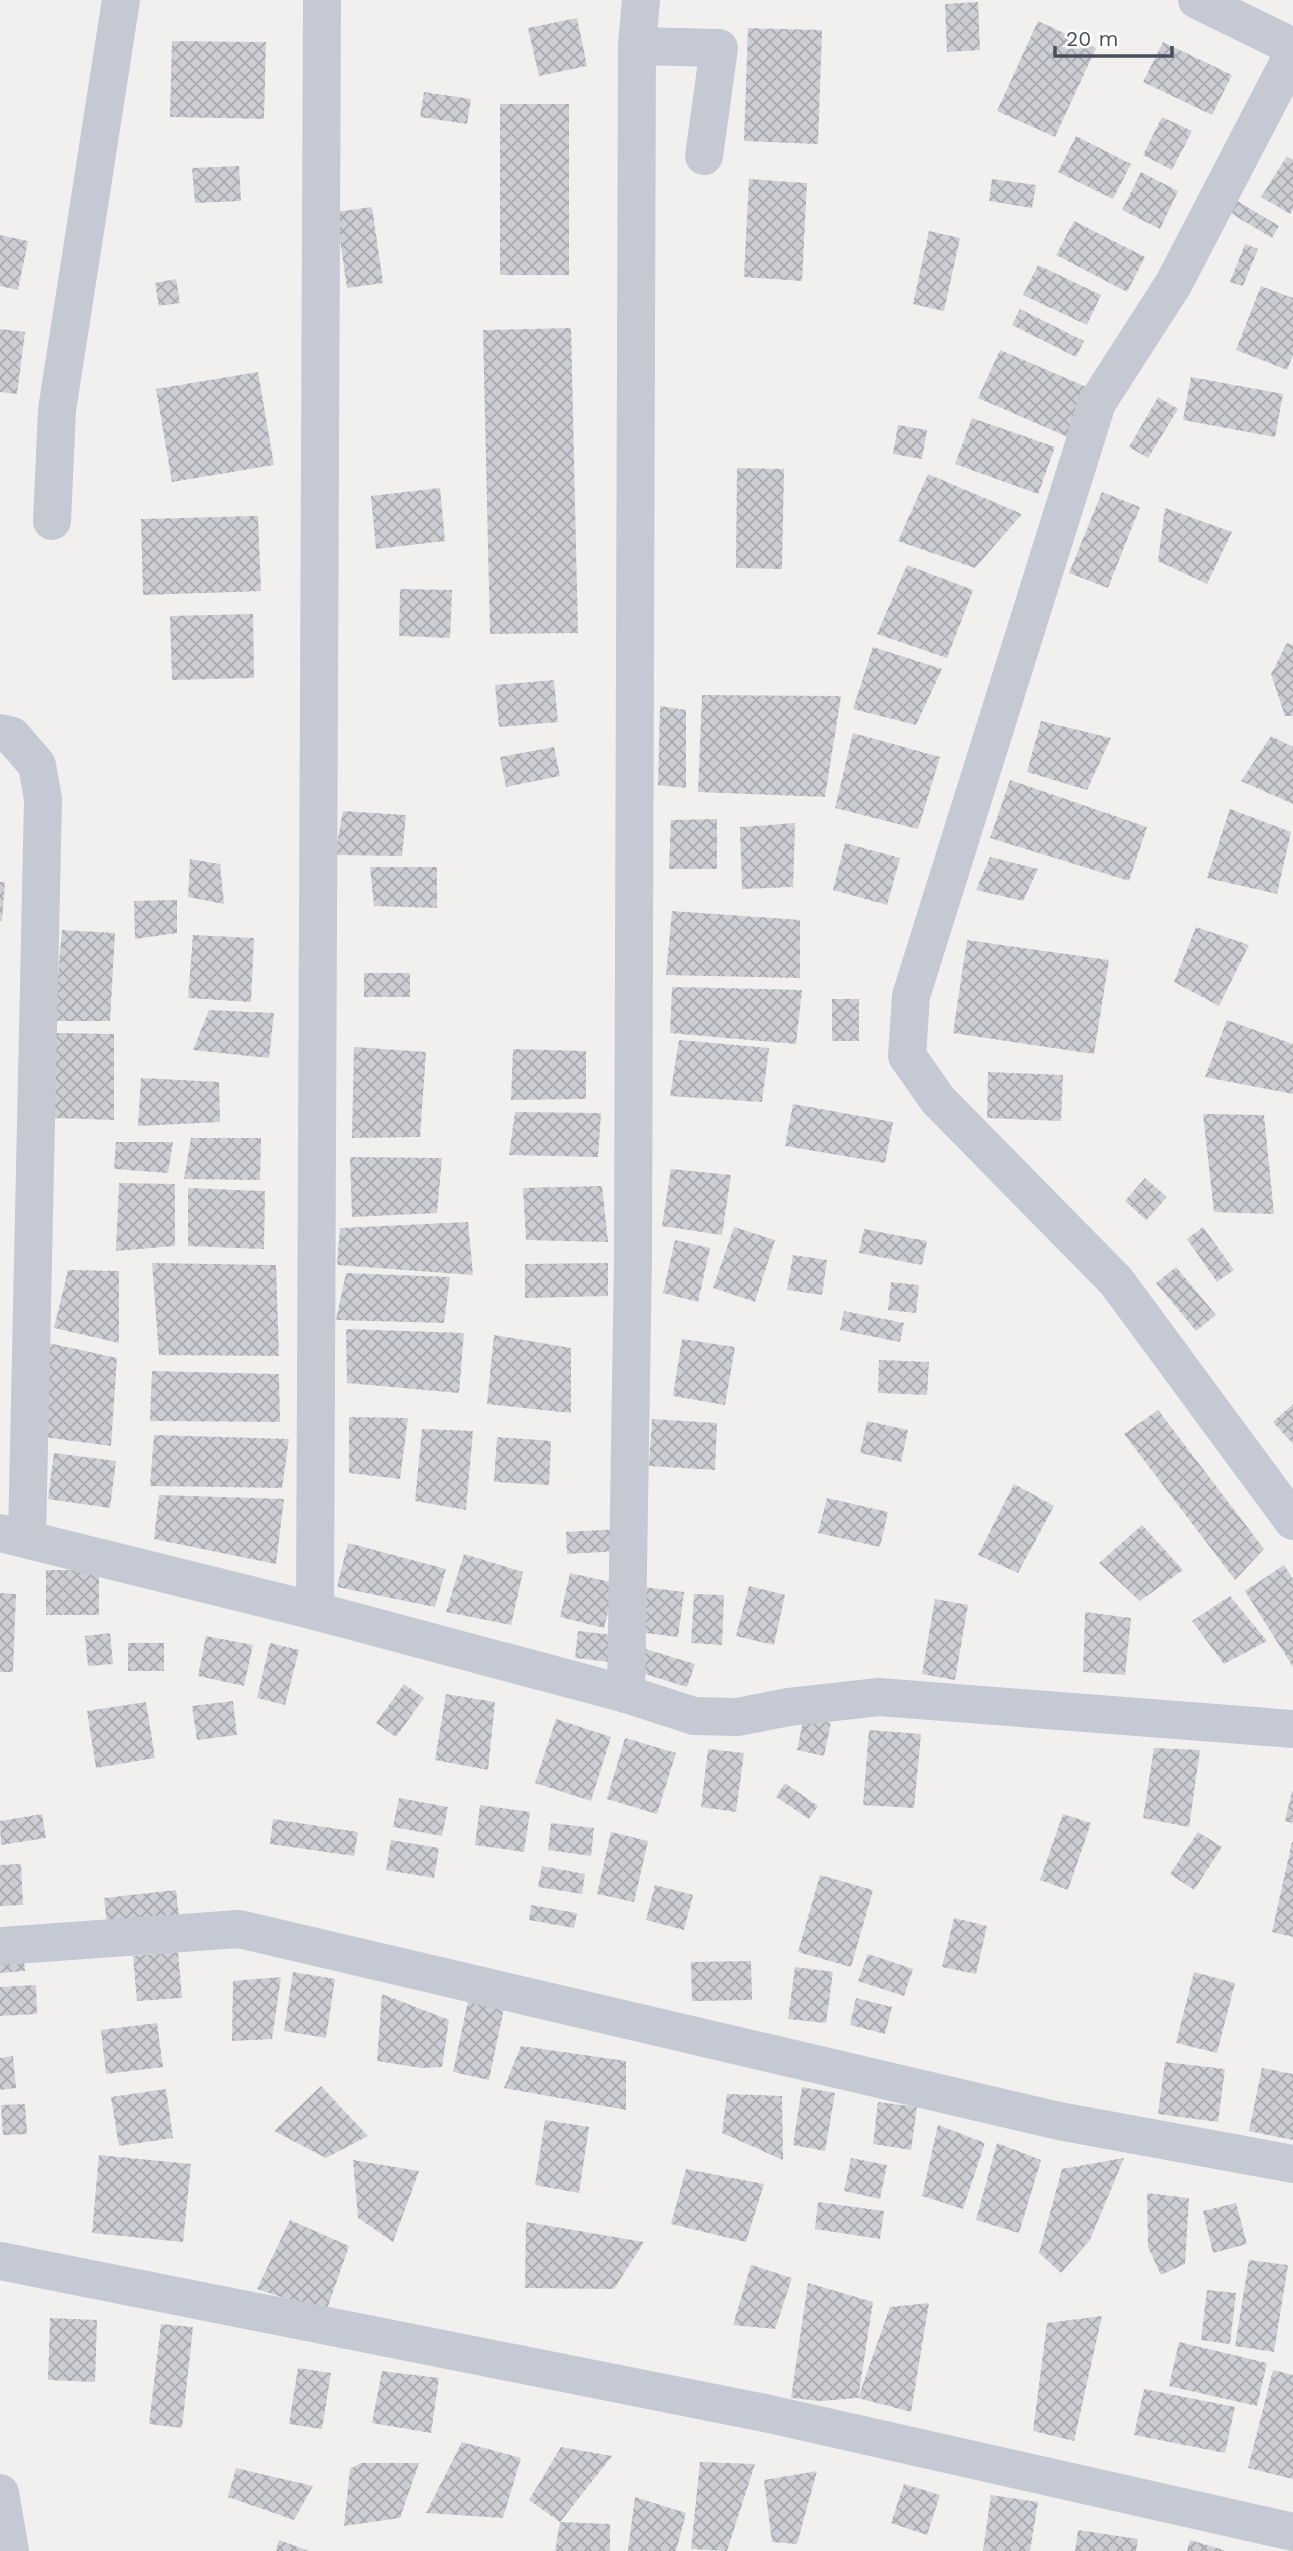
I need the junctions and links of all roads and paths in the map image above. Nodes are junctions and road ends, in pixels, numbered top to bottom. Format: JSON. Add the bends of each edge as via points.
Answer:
{"nodes":[{"id":1,"x":121,"y":0,"type":"edge"},
{"id":2,"x":322,"y":0,"type":"edge"},
{"id":3,"x":641,"y":0,"type":"edge"},
{"id":4,"x":1197,"y":0,"type":"edge"},
{"id":5,"x":637,"y":46,"type":"junction"},
{"id":6,"x":1293,"y":47,"type":"edge"},
{"id":7,"x":1293,"y":54,"type":"edge"},
{"id":8,"x":704,"y":156,"type":"dead end"},
{"id":9,"x":52,"y":521,"type":"dead end"},
{"id":10,"x":0,"y":733,"type":"edge"},
{"id":11,"x":1293,"y":1521,"type":"edge"},
{"id":12,"x":14,"y":1536,"type":"edge"},
{"id":13,"x":315,"y":1611,"type":"junction"},
{"id":14,"x":626,"y":1694,"type":"junction"},
{"id":15,"x":1293,"y":1729,"type":"edge"},
{"id":16,"x":0,"y":1946,"type":"edge"},
{"id":17,"x":1293,"y":2165,"type":"edge"},
{"id":18,"x":0,"y":2261,"type":"edge"},
{"id":19,"x":0,"y":2493,"type":"edge"},
{"id":20,"x":1293,"y":2532,"type":"edge"},
{"id":21,"x":10,"y":2551,"type":"edge"}],
"edges":[{"from":1,"to":9,"type":"street","via":[[57,410]]},
{"from":2,"to":13,"type":"street"},
{"from":3,"to":5,"type":"street"},
{"from":4,"to":6,"type":"street"},
{"from":5,"to":8,"type":"street","via":[[719,48]]},
{"from":5,"to":14,"type":"street","via":[[633,1258]]},
{"from":7,"to":11,"type":"street","via":[[1174,283],[1097,403],[911,996],[907,1056],[938,1100],[1116,1281]]},
{"from":10,"to":12,"type":"street","via":[[12,736],[37,765],[43,799]]},
{"from":12,"to":13,"type":"street"},
{"from":13,"to":14,"type":"street"},
{"from":14,"to":15,"type":"street","via":[[694,1716],[737,1717],[879,1697]]},
{"from":16,"to":17,"type":"street","via":[[239,1928],[1059,2121]]},
{"from":18,"to":20,"type":"street","via":[[765,2413]]},
{"from":19,"to":21,"type":"street"}]}
